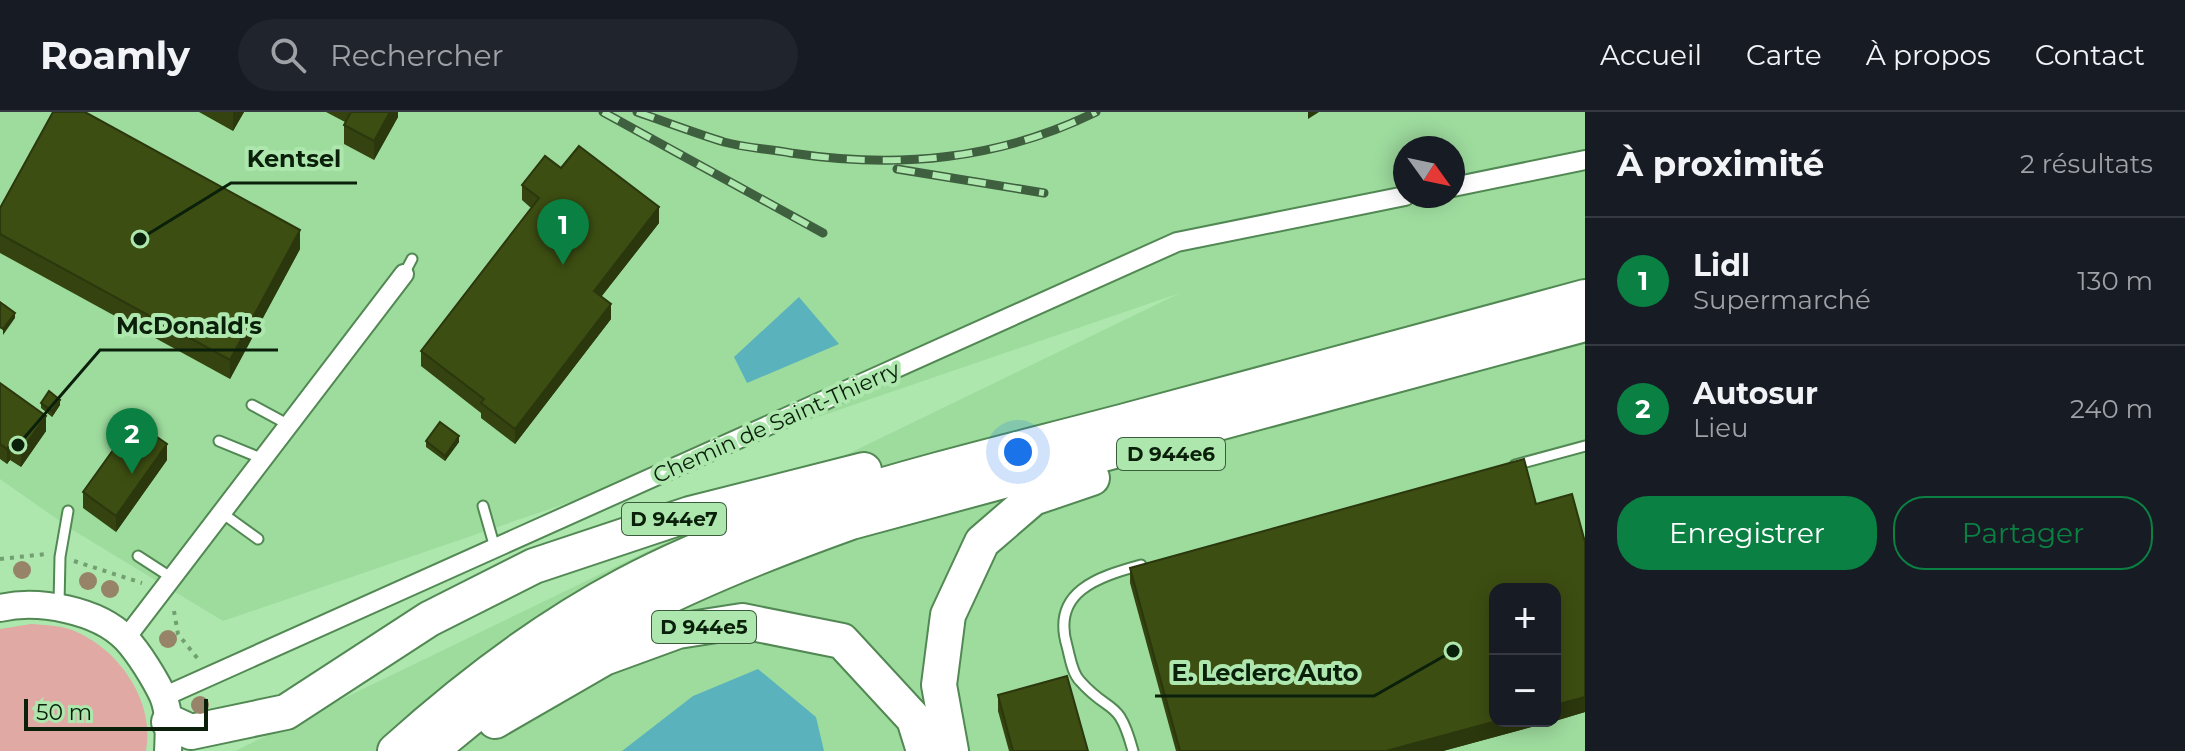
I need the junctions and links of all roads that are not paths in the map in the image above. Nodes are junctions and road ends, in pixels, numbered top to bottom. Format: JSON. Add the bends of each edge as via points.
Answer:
{"nodes":[{"id":1,"x":1582,"y":156,"type":"edge"},
{"id":2,"x":1465,"y":184,"type":"edge"},
{"id":3,"x":1393,"y":198,"type":"edge"},
{"id":4,"x":408,"y":266,"type":"dead end"},
{"id":5,"x":1585,"y":297,"type":"edge"},
{"id":6,"x":1585,"y":324,"type":"edge"},
{"id":7,"x":1585,"y":335,"type":"edge"},
{"id":8,"x":1217,"y":397,"type":"junction"},
{"id":9,"x":252,"y":405,"type":"dead end"},
{"id":10,"x":289,"y":425,"type":"junction"},
{"id":11,"x":219,"y":441,"type":"dead end"},
{"id":12,"x":1585,"y":446,"type":"edge"},
{"id":13,"x":263,"y":459,"type":"junction"},
{"id":14,"x":1510,"y":466,"type":"edge"},
{"id":15,"x":483,"y":506,"type":"dead end"},
{"id":16,"x":68,"y":511,"type":"dead end"},
{"id":17,"x":222,"y":513,"type":"junction"},
{"id":18,"x":258,"y":539,"type":"dead end"},
{"id":19,"x":495,"y":548,"type":"junction"},
{"id":20,"x":138,"y":556,"type":"dead end"},
{"id":21,"x":1149,"y":563,"type":"edge"},
{"id":22,"x":172,"y":578,"type":"junction"},
{"id":23,"x":0,"y":608,"type":"edge"},
{"id":24,"x":59,"y":608,"type":"junction"},
{"id":25,"x":126,"y":638,"type":"junction"},
{"id":26,"x":167,"y":723,"type":"edge"},
{"id":27,"x":395,"y":751,"type":"edge"},
{"id":28,"x":431,"y":751,"type":"edge"},
{"id":29,"x":457,"y":751,"type":"edge"},
{"id":30,"x":924,"y":751,"type":"edge"},
{"id":31,"x":951,"y":751,"type":"edge"},
{"id":32,"x":1133,"y":751,"type":"edge"}],
"edges":[{"from":1,"to":2,"type":"street"},
{"from":3,"to":19,"type":"street","name":"Chemin de Saint-Thierry","via":[[1177,242]]},
{"from":4,"to":10,"type":"street"},
{"from":5,"to":8,"type":"highway"},
{"from":6,"to":28,"type":"highway","via":[[851,522],[736,563],[627,614],[523,676]]},
{"from":7,"to":31,"type":"highway","number":"D 944e6","via":[[1033,498],[982,542],[948,615],[939,685]]},
{"from":8,"to":26,"type":"highway","number":"D 944e7","via":[[1110,413],[979,442],[690,514],[534,566],[429,619],[286,712],[191,732]]},
{"from":8,"to":27,"type":"highway","via":[[960,465],[729,538],[627,584],[538,635]]},
{"from":9,"to":10,"type":"lane"},
{"from":10,"to":13,"type":"street"},
{"from":11,"to":13,"type":"lane"},
{"from":12,"to":14,"type":"lane"},
{"from":13,"to":17,"type":"street"},
{"from":15,"to":19,"type":"lane"},
{"from":16,"to":24,"type":"lane"},
{"from":17,"to":18,"type":"lane"},
{"from":17,"to":22,"type":"street"},
{"from":19,"to":26,"type":"street","name":"Chemin de Saint-Thierry"},
{"from":20,"to":22,"type":"lane"},
{"from":21,"to":32,"type":"lane","via":[[1084,586],[1068,605],[1061,625],[1077,678],[1117,709]]},
{"from":22,"to":25,"type":"street"},
{"from":23,"to":24,"type":"street","via":[[20,603]]},
{"from":24,"to":25,"type":"street","via":[[75,609]]},
{"from":25,"to":26,"type":"street"},
{"from":29,"to":30,"type":"highway","number":"D 944e5","via":[[505,714],[604,658],[678,631],[742,621],[842,641],[914,719]]}]}
